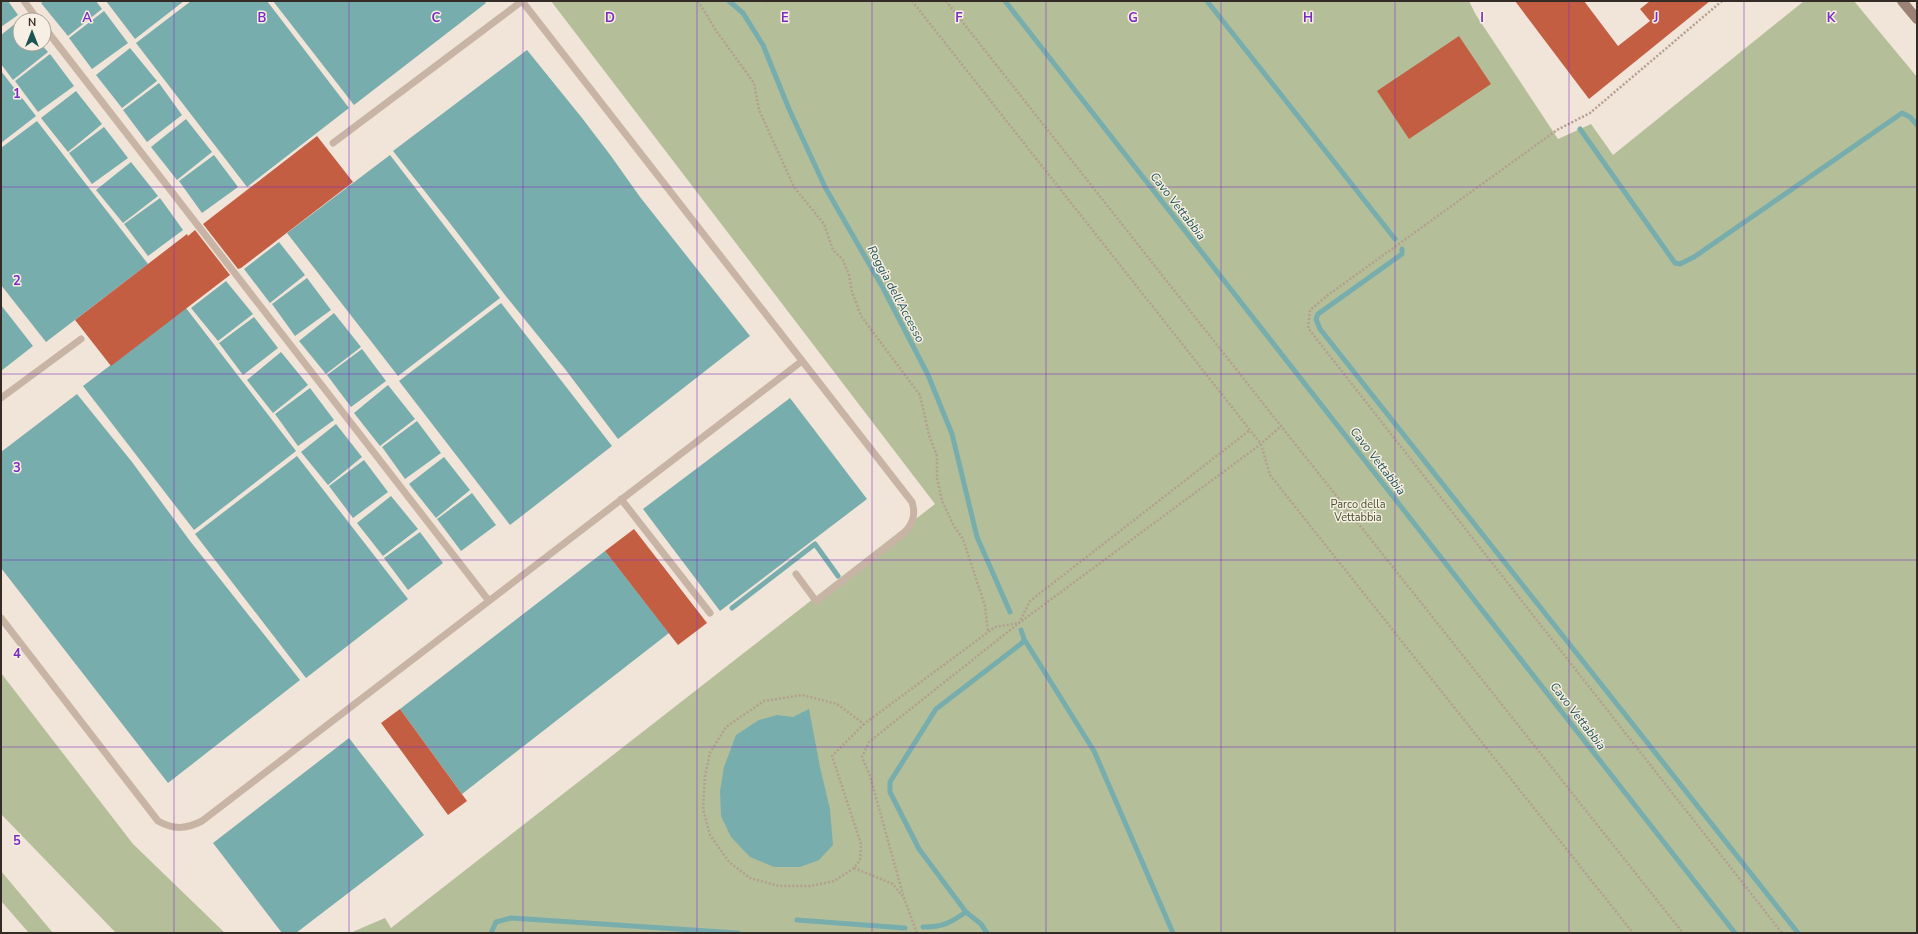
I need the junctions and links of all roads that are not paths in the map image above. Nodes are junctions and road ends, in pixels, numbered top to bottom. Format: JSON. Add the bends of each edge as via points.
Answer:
{"nodes":[{"id":1,"x":24,"y":1,"type":"edge"},
{"id":2,"x":522,"y":1,"type":"edge"},
{"id":3,"x":1902,"y":1,"type":"edge"},
{"id":4,"x":32,"y":12,"type":"edge"},
{"id":5,"x":1917,"y":19,"type":"edge"},
{"id":6,"x":52,"y":37,"type":"edge"},
{"id":7,"x":333,"y":143,"type":"dead end"},
{"id":8,"x":81,"y":339,"type":"dead end"},
{"id":9,"x":802,"y":361,"type":"junction"},
{"id":10,"x":1,"y":398,"type":"edge"},
{"id":11,"x":621,"y":499,"type":"junction"},
{"id":12,"x":796,"y":574,"type":"dead end"},
{"id":13,"x":489,"y":601,"type":"junction"},
{"id":14,"x":710,"y":613,"type":"dead end"},
{"id":15,"x":1,"y":618,"type":"edge"}],
"edges":[{"from":1,"to":4,"type":"lane"},
{"from":2,"to":7,"type":"lane"},
{"from":2,"to":9,"type":"lane"},
{"from":3,"to":5,"type":"street"},
{"from":6,"to":13,"type":"lane"},
{"from":8,"to":10,"type":"lane"},
{"from":9,"to":11,"type":"lane"},
{"from":9,"to":12,"type":"lane","via":[[912,502],[914,516],[911,526],[903,534],[816,601]]},
{"from":11,"to":13,"type":"lane"},
{"from":11,"to":14,"type":"lane"},
{"from":13,"to":15,"type":"lane","via":[[202,821],[180,828],[169,827],[158,821]]}]}
